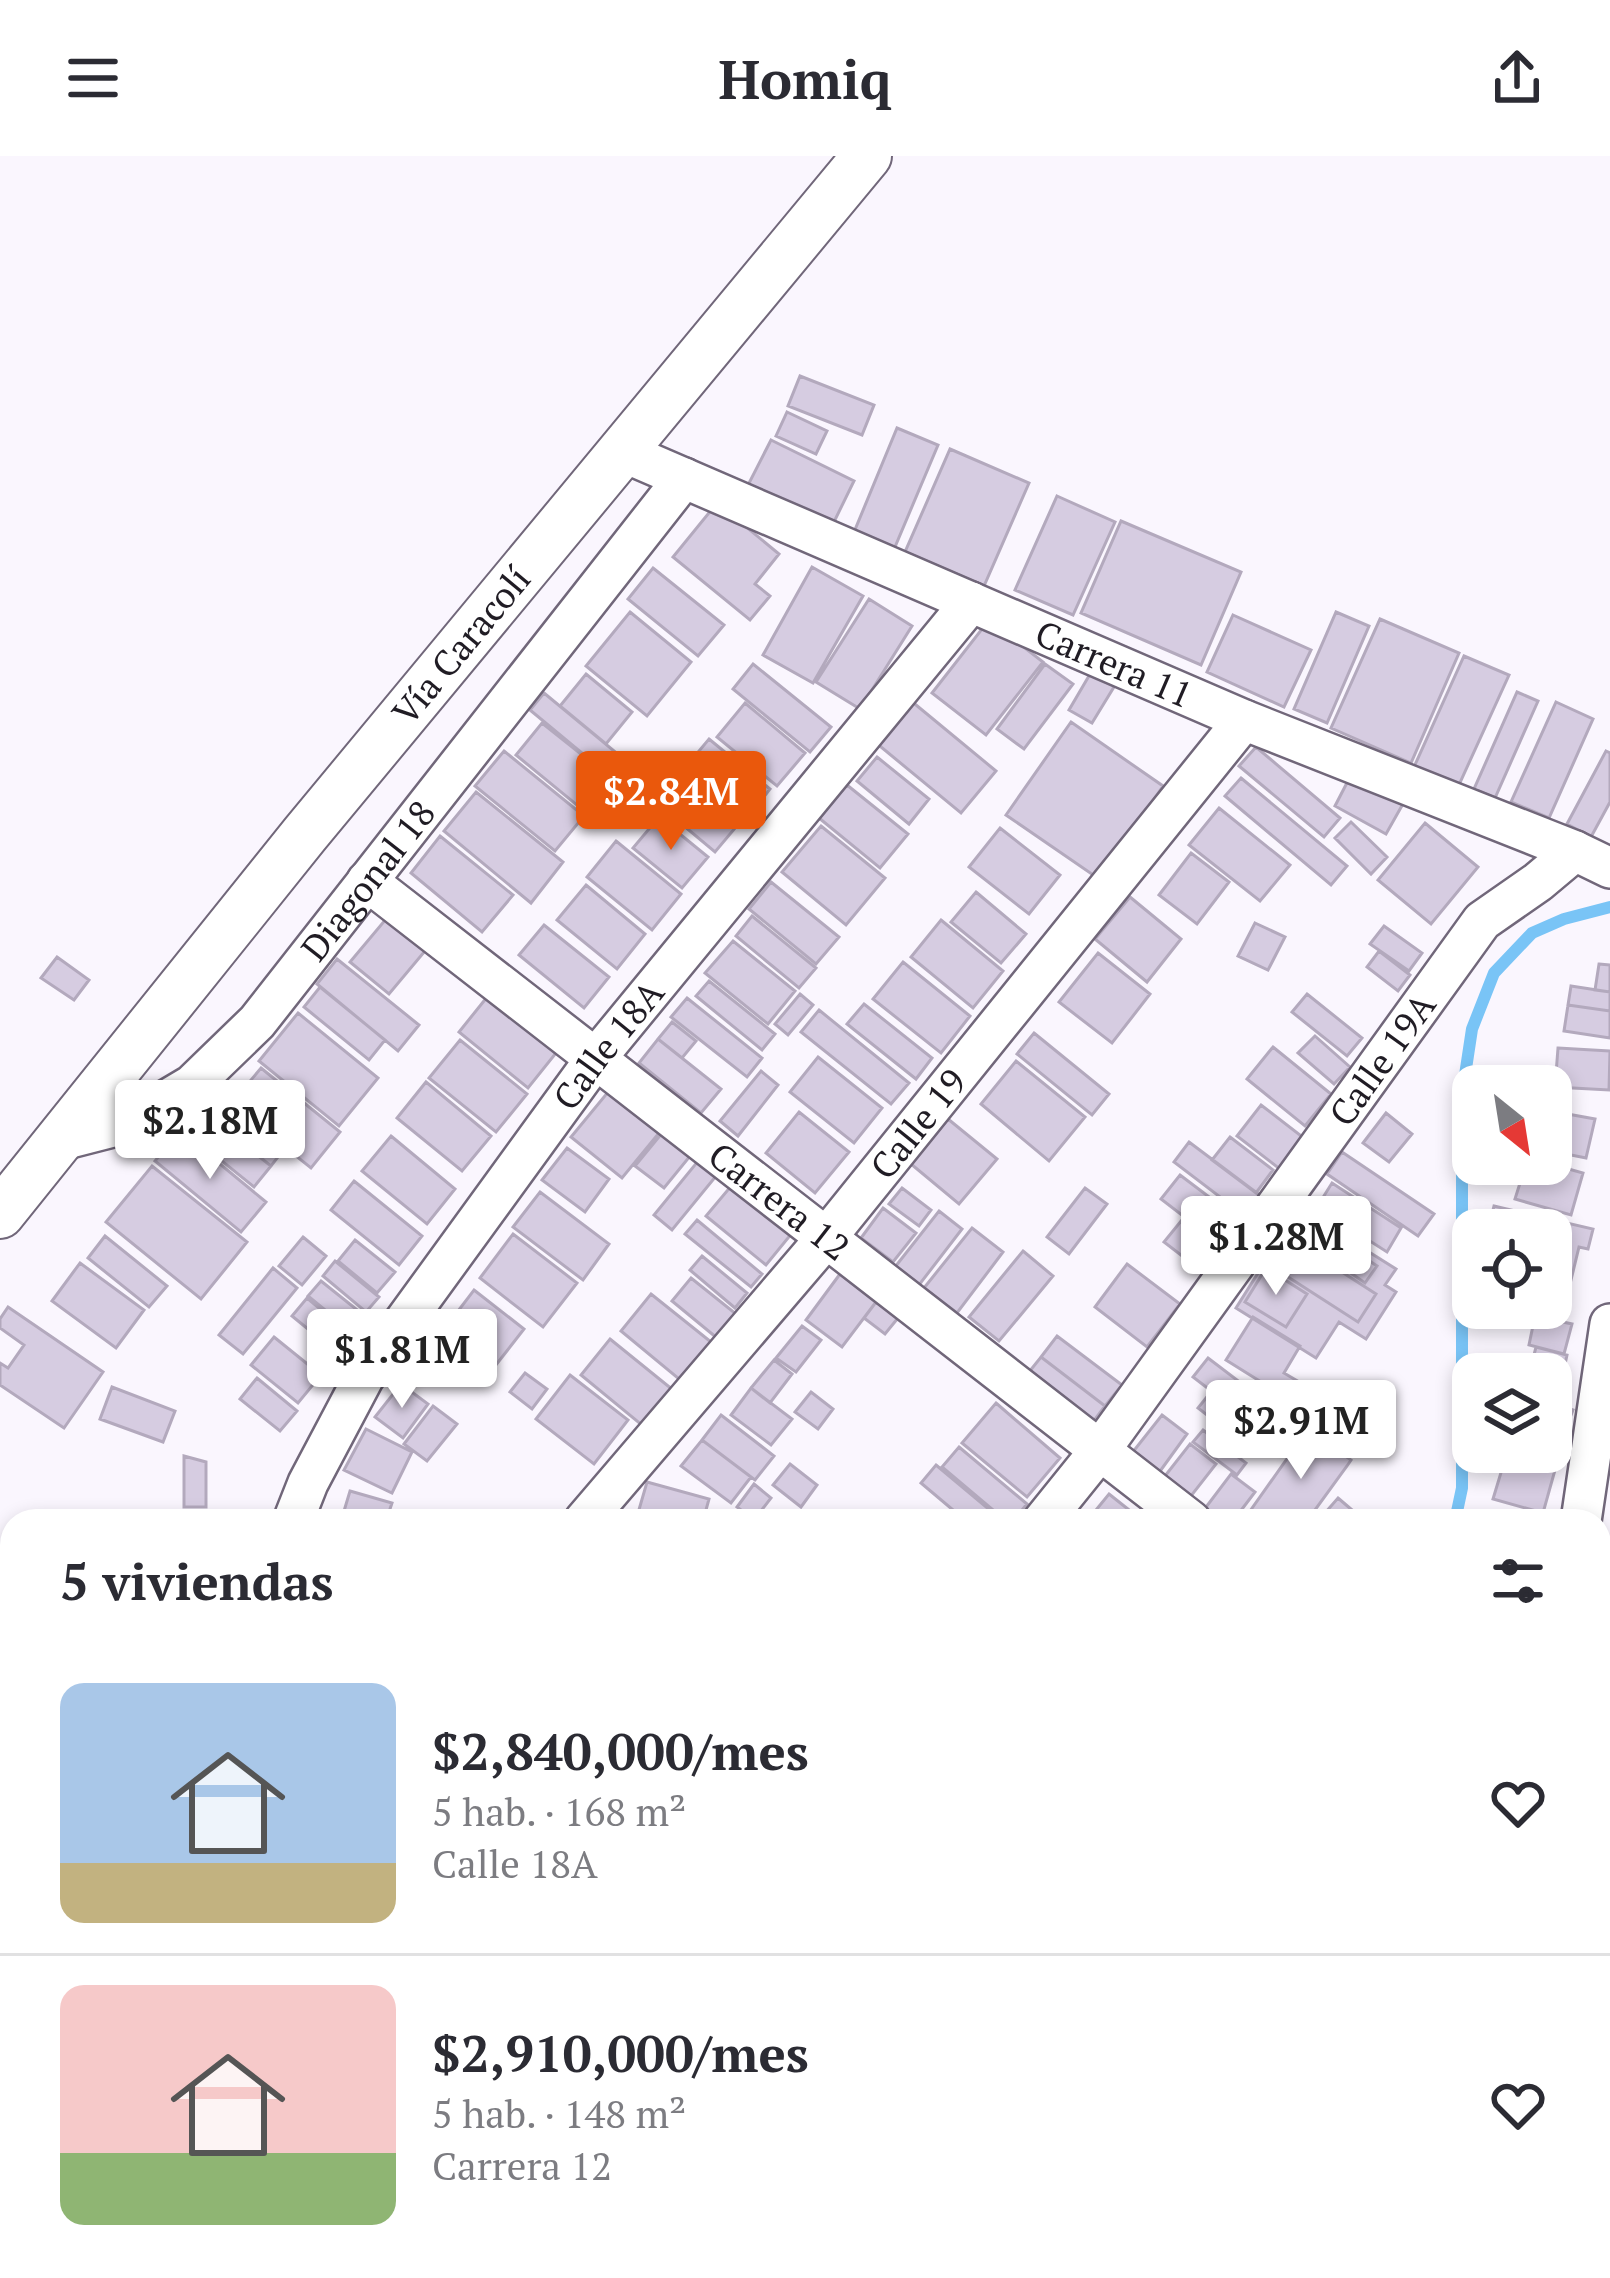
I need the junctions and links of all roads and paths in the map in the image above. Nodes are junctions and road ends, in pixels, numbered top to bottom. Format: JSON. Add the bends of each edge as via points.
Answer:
{"nodes":[{"id":1,"x":867,"y":156,"type":"edge"},
{"id":2,"x":621,"y":451,"type":"junction"},
{"id":3,"x":684,"y":478,"type":"junction"},
{"id":4,"x":971,"y":602,"type":"junction"},
{"id":5,"x":1244,"y":720,"type":"junction"},
{"id":6,"x":1593,"y":859,"type":"edge"},
{"id":7,"x":367,"y":881,"type":"junction"},
{"id":8,"x":596,"y":1058,"type":"junction"},
{"id":9,"x":58,"y":1141,"type":"junction"},
{"id":10,"x":0,"y":1214,"type":"edge"},
{"id":11,"x":826,"y":1238,"type":"junction"},
{"id":12,"x":1610,"y":1324,"type":"edge"},
{"id":13,"x":1101,"y":1449,"type":"junction"},
{"id":14,"x":297,"y":1509,"type":"edge"},
{"id":15,"x":594,"y":1509,"type":"edge"},
{"id":16,"x":1053,"y":1509,"type":"edge"},
{"id":17,"x":1176,"y":1509,"type":"edge"},
{"id":18,"x":1583,"y":1509,"type":"edge"}],
"edges":[{"from":1,"to":2,"type":"main road","name":"Vía Caracolí"},
{"from":2,"to":3,"type":"street","name":"Carrera 11"},
{"from":2,"to":9,"type":"main road","name":"Vía Caracolí"},
{"from":3,"to":4,"type":"street","name":"Carrera 11"},
{"from":3,"to":7,"type":"street","name":"Diagonal 18"},
{"from":4,"to":5,"type":"street","name":"Carrera 11"},
{"from":4,"to":8,"type":"street","name":"Calle 18A"},
{"from":5,"to":6,"type":"street","name":"Carrera 11"},
{"from":5,"to":11,"type":"street","name":"Calle 19"},
{"from":6,"to":13,"type":"street","name":"Calle 19A","via":[[1538,882],[1482,921]]},
{"from":7,"to":8,"type":"street","name":"Carrera 12"},
{"from":7,"to":9,"type":"street","name":"Diagonal 18","via":[[257,1022],[192,1084],[128,1123]]},
{"from":8,"to":11,"type":"street","name":"Carrera 12"},
{"from":8,"to":14,"type":"street","name":"Calle 18A","via":[[364,1378]]},
{"from":9,"to":10,"type":"main road"},
{"from":11,"to":13,"type":"street","name":"Carrera 12"},
{"from":11,"to":15,"type":"street","name":"Calle 19"},
{"from":12,"to":18,"type":"street"},
{"from":13,"to":16,"type":"street","name":"Calle 19A"},
{"from":13,"to":17,"type":"street","name":"Carrera 12"}]}
